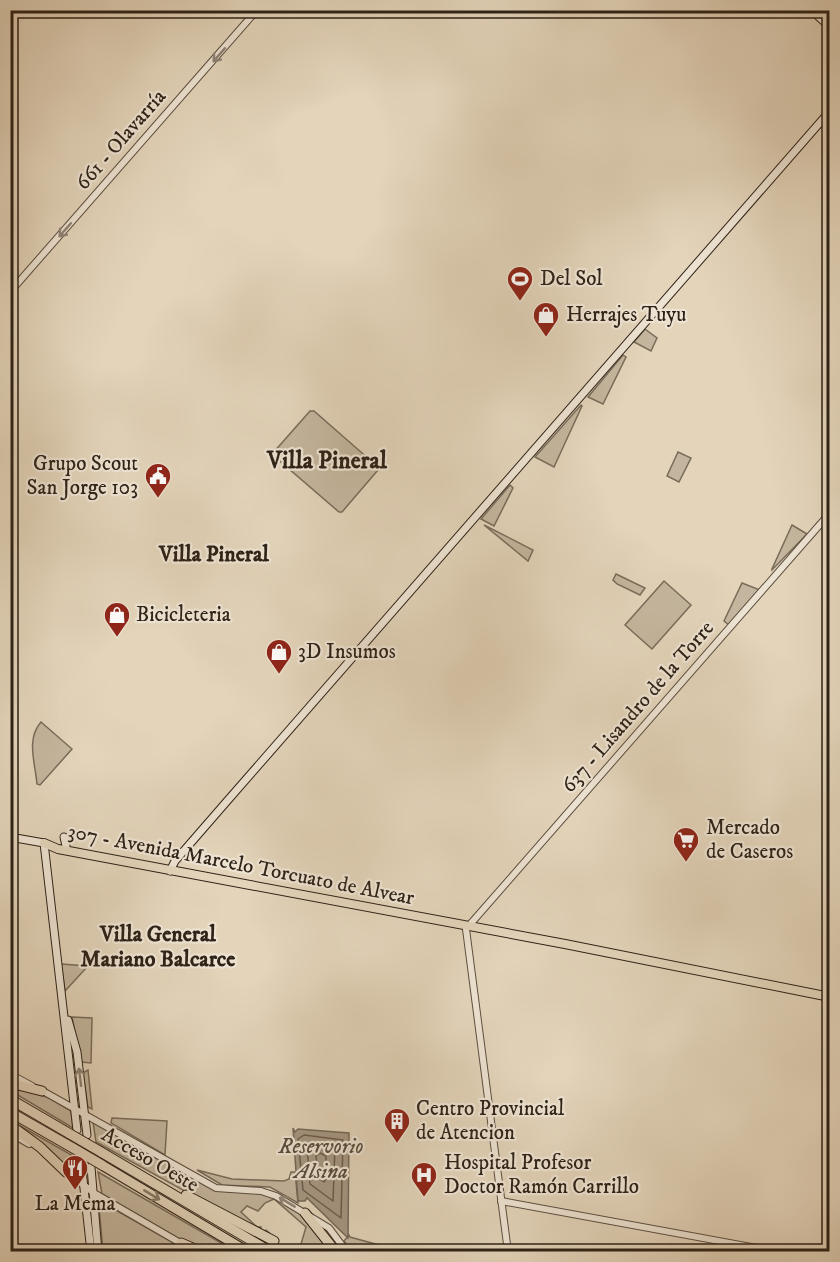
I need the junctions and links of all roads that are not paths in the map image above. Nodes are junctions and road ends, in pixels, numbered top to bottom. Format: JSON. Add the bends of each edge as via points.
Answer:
{"nodes":[{"id":1,"x":257,"y":10,"type":"edge"},
{"id":2,"x":811,"y":10,"type":"edge"},
{"id":3,"x":830,"y":27,"type":"edge"},
{"id":4,"x":830,"y":111,"type":"edge"},
{"id":5,"x":10,"y":292,"type":"edge"},
{"id":6,"x":830,"y":513,"type":"edge"},
{"id":7,"x":10,"y":837,"type":"edge"},
{"id":8,"x":64,"y":837,"type":"dead end"},
{"id":9,"x":44,"y":843,"type":"junction"},
{"id":10,"x":66,"y":846,"type":"junction"},
{"id":11,"x":171,"y":868,"type":"junction"},
{"id":12,"x":469,"y":924,"type":"junction"},
{"id":13,"x":830,"y":996,"type":"edge"},
{"id":14,"x":65,"y":1015,"type":"junction"},
{"id":15,"x":10,"y":1074,"type":"edge"},
{"id":16,"x":10,"y":1083,"type":"edge"},
{"id":17,"x":42,"y":1091,"type":"junction"},
{"id":18,"x":10,"y":1099,"type":"edge"},
{"id":19,"x":80,"y":1110,"type":"junction"},
{"id":20,"x":10,"y":1112,"type":"edge"},
{"id":21,"x":10,"y":1125,"type":"edge"},
{"id":22,"x":74,"y":1132,"type":"junction"},
{"id":23,"x":10,"y":1133,"type":"edge"},
{"id":24,"x":87,"y":1135,"type":"dead end"},
{"id":25,"x":81,"y":1161,"type":"dead end"},
{"id":26,"x":91,"y":1167,"type":"dead end"},
{"id":27,"x":66,"y":1172,"type":"junction"},
{"id":28,"x":134,"y":1172,"type":"junction"},
{"id":29,"x":84,"y":1186,"type":"junction"},
{"id":30,"x":94,"y":1193,"type":"junction"},
{"id":31,"x":501,"y":1201,"type":"junction"},
{"id":32,"x":305,"y":1213,"type":"junction"},
{"id":33,"x":274,"y":1241,"type":"dead end"},
{"id":34,"x":181,"y":1243,"type":"junction"},
{"id":35,"x":91,"y":1251,"type":"edge"},
{"id":36,"x":98,"y":1251,"type":"edge"},
{"id":37,"x":196,"y":1251,"type":"edge"},
{"id":38,"x":202,"y":1251,"type":"edge"},
{"id":39,"x":248,"y":1251,"type":"edge"},
{"id":40,"x":271,"y":1251,"type":"edge"},
{"id":41,"x":336,"y":1251,"type":"edge"},
{"id":42,"x":347,"y":1251,"type":"edge"},
{"id":43,"x":508,"y":1251,"type":"edge"},
{"id":44,"x":779,"y":1251,"type":"edge"}],
"edges":[{"from":1,"to":5,"type":"street","name":"661 - Olavarría","one_way":true},
{"from":2,"to":3,"type":"main road"},
{"from":4,"to":11,"type":"main road"},
{"from":6,"to":12,"type":"street","name":"637 - Lisandro de la Torre"},
{"from":7,"to":9,"type":"main road"},
{"from":8,"to":10,"type":"main road"},
{"from":9,"to":10,"type":"main road","name":"307 - Avenida Marcelo Torcuato de Alvear"},
{"from":9,"to":11,"type":"main road","name":"307 - Avenida Marcelo Torcuato de Alvear","via":[[58,849]]},
{"from":9,"to":14,"type":"main road"},
{"from":10,"to":11,"type":"main road","name":"307 - Avenida Marcelo Torcuato de Alvear"},
{"from":11,"to":12,"type":"main road","name":"307 - Avenida Marcelo Torcuato de Alvear"},
{"from":12,"to":13,"type":"main road","name":"307 - Avenida Marcelo Torcuato de Alvear"},
{"from":12,"to":31,"type":"street","via":[[465,932]]},
{"from":14,"to":19,"type":"main road"},
{"from":19,"to":14,"type":"main road","one_way":true,"via":[[77,1052]]},
{"from":15,"to":17,"type":"street"},
{"from":16,"to":17,"type":"highway"},
{"from":17,"to":19,"type":"street"},
{"from":18,"to":22,"type":"highway","name":"Acceso Oeste"},
{"from":19,"to":22,"type":"main road"},
{"from":19,"to":24,"type":"main road"},
{"from":32,"to":19,"type":"street","one_way":true,"via":[[266,1192],[216,1188]]},
{"from":20,"to":39,"type":"highway","name":"Acceso Oeste","one_way":true,"bridge":true},
{"from":21,"to":27,"type":"highway"},
{"from":22,"to":28,"type":"highway","name":"Acceso Oeste","bridge":true},
{"from":23,"to":27,"type":"street"},
{"from":25,"to":29,"type":"main road"},
{"from":26,"to":30,"type":"main road"},
{"from":27,"to":29,"type":"street"},
{"from":28,"to":33,"type":"highway","via":[[227,1214]]},
{"from":28,"to":40,"type":"highway","name":"Acceso Oeste"},
{"from":29,"to":30,"type":"street"},
{"from":29,"to":35,"type":"main road"},
{"from":30,"to":34,"type":"street"},
{"from":30,"to":36,"type":"main road"},
{"from":31,"to":43,"type":"street"},
{"from":31,"to":44,"type":"street"},
{"from":32,"to":41,"type":"highway"},
{"from":32,"to":42,"type":"street","via":[[329,1228]]},
{"from":34,"to":37,"type":"street"},
{"from":34,"to":38,"type":"highway"}]}
